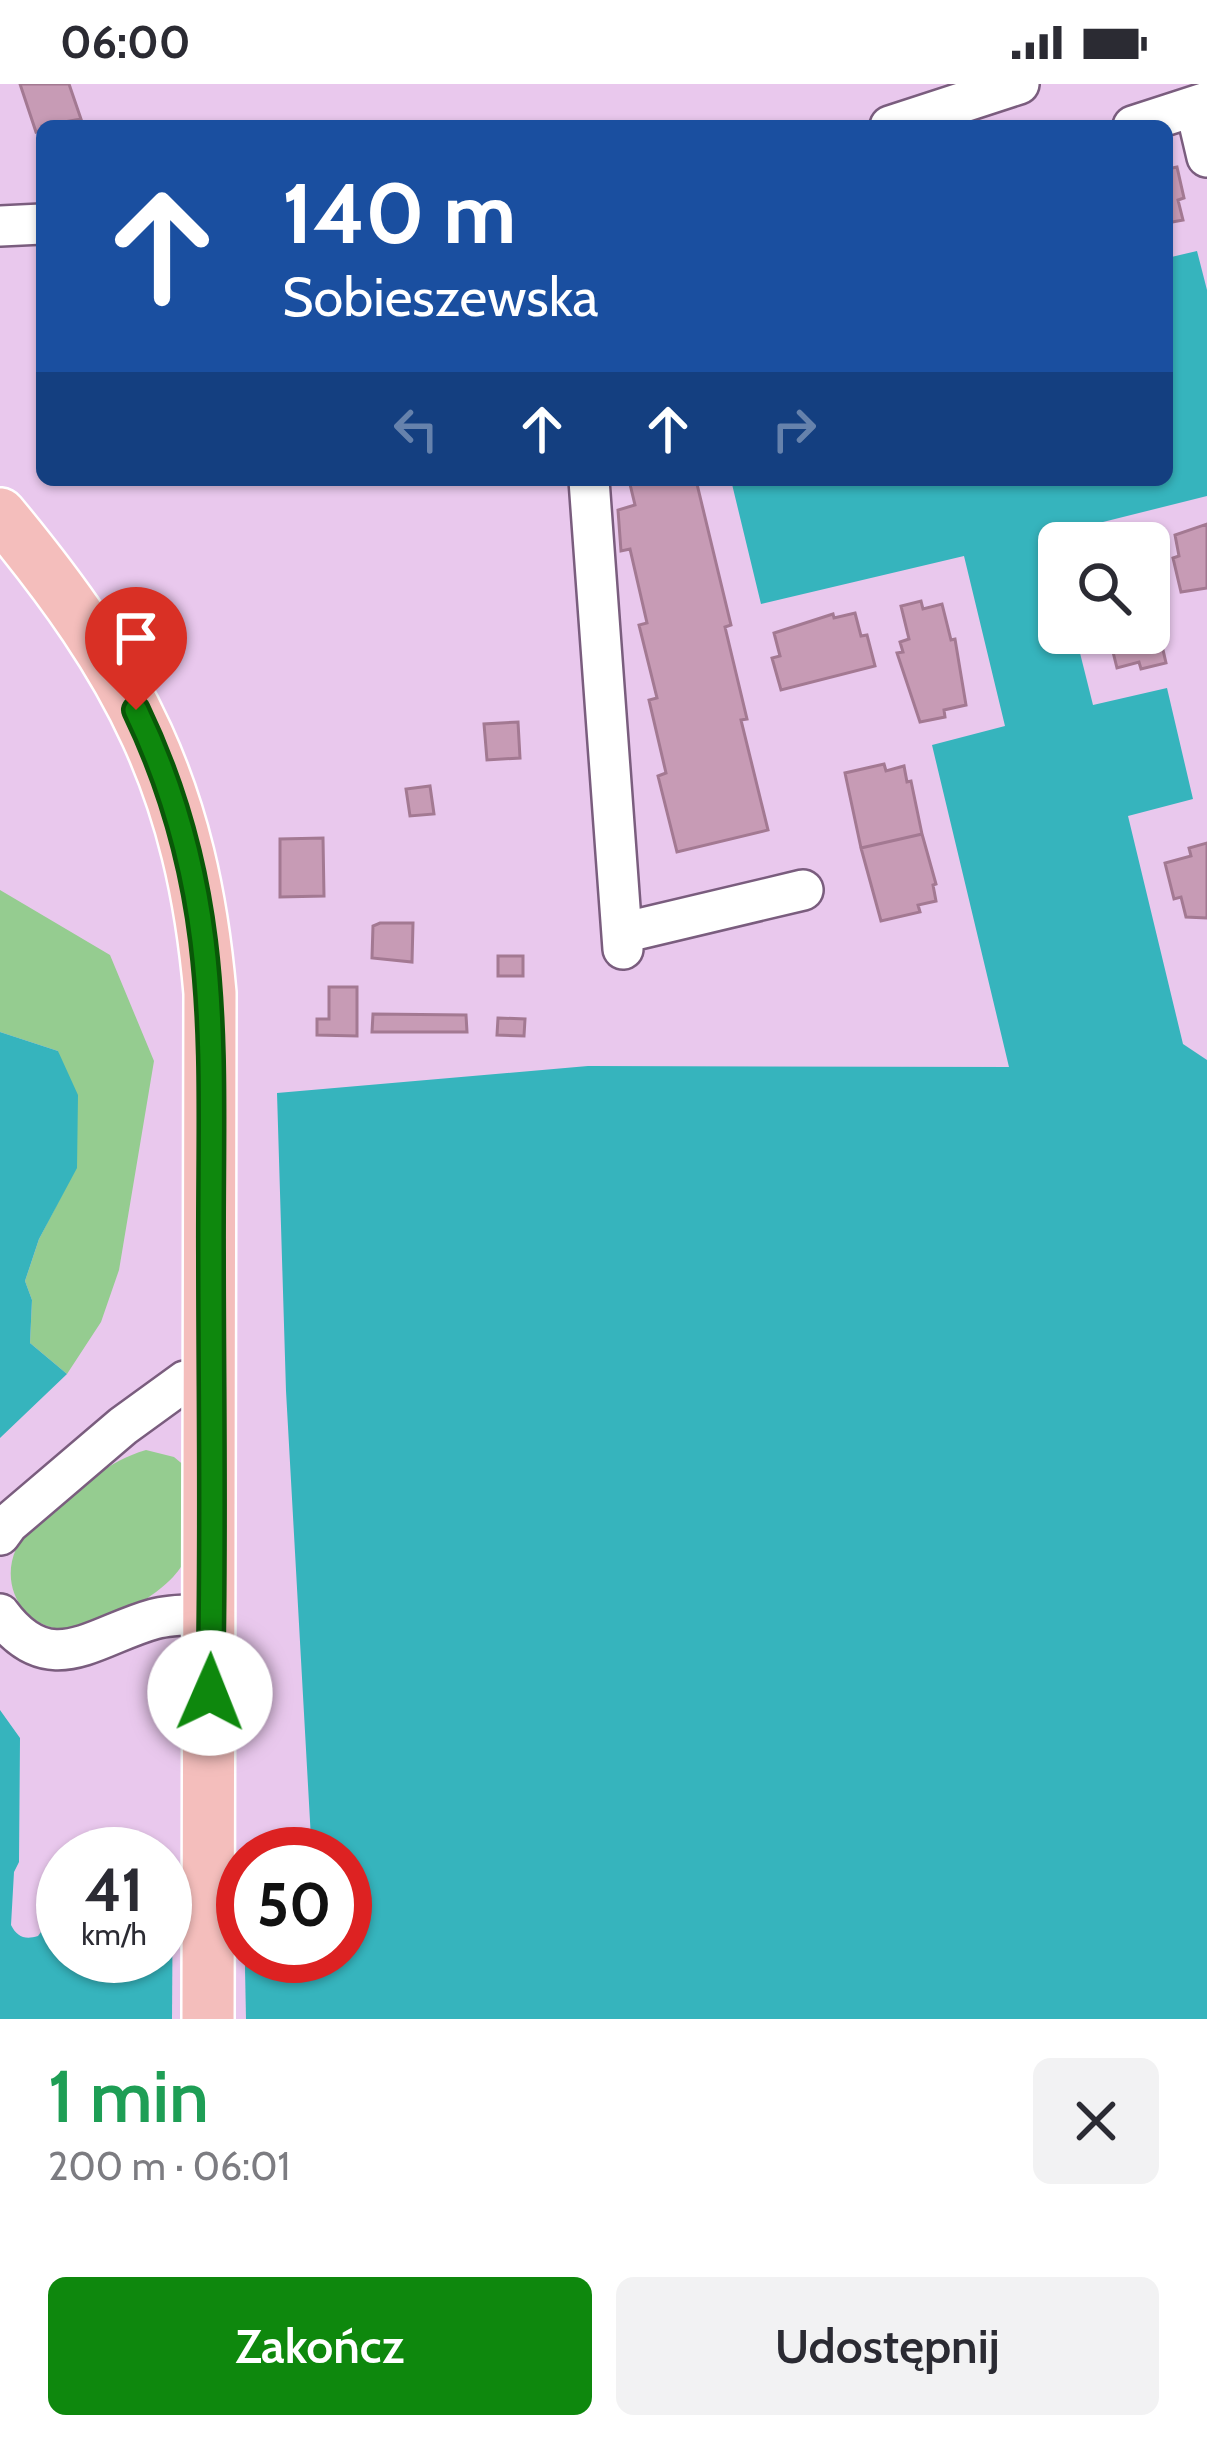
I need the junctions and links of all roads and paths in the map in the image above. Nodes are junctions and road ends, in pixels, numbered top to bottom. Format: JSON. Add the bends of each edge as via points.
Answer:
{"nodes":[{"id":1,"x":1019,"y":84,"type":"edge"},
{"id":2,"x":1201,"y":104,"type":"edge"},
{"id":3,"x":908,"y":120,"type":"edge"},
{"id":4,"x":1152,"y":120,"type":"edge"},
{"id":5,"x":1207,"y":157,"type":"edge"},
{"id":6,"x":36,"y":224,"type":"edge"},
{"id":7,"x":0,"y":226,"type":"edge"},
{"id":8,"x":589,"y":486,"type":"edge"},
{"id":9,"x":0,"y":514,"type":"edge"},
{"id":10,"x":803,"y":890,"type":"dead end"},
{"id":11,"x":211,"y":1381,"type":"junction"},
{"id":12,"x":0,"y":1535,"type":"edge"},
{"id":13,"x":0,"y":1614,"type":"edge"},
{"id":14,"x":212,"y":1614,"type":"junction"},
{"id":15,"x":208,"y":2019,"type":"edge"}],
"edges":[{"from":1,"to":3,"type":"street"},
{"from":2,"to":4,"type":"street"},
{"from":2,"to":5,"type":"street"},
{"from":6,"to":7,"type":"street"},
{"from":8,"to":10,"type":"street","via":[[623,941]]},
{"from":9,"to":11,"type":"main road","via":[[120,677],[160,760],[191,857],[210,993]]},
{"from":11,"to":12,"type":"street","via":[[185,1381]]},
{"from":11,"to":14,"type":"main road"},
{"from":13,"to":14,"type":"street","via":[[53,1651],[77,1650],[160,1617]]},
{"from":14,"to":15,"type":"main road"}]}
